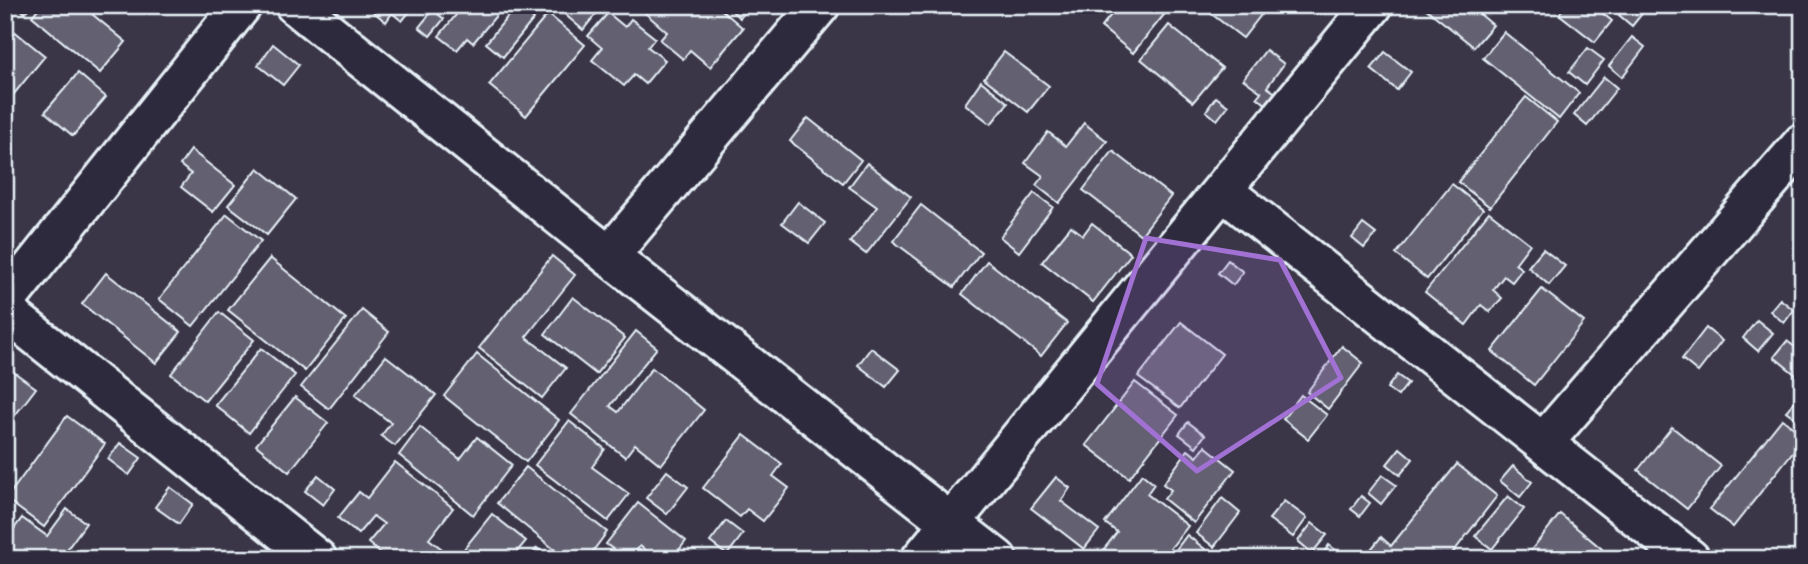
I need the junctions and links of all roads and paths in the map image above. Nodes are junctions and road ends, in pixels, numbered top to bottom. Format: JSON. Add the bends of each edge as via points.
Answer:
{"nodes":[{"id":1,"x":242,"y":5,"type":"edge"},
{"id":2,"x":295,"y":5,"type":"edge"},
{"id":3,"x":820,"y":5,"type":"edge"},
{"id":4,"x":1373,"y":5,"type":"edge"},
{"id":5,"x":1803,"y":143,"type":"edge"},
{"id":6,"x":1223,"y":191,"type":"junction"},
{"id":7,"x":610,"y":256,"type":"junction"},
{"id":8,"x":5,"y":302,"type":"edge"},
{"id":9,"x":5,"y":312,"type":"edge"},
{"id":10,"x":1544,"y":442,"type":"junction"},
{"id":11,"x":951,"y":522,"type":"junction"},
{"id":12,"x":317,"y":559,"type":"edge"},
{"id":13,"x":921,"y":559,"type":"edge"},
{"id":14,"x":997,"y":559,"type":"edge"},
{"id":15,"x":1690,"y":559,"type":"edge"}],
"edges":[{"from":1,"to":8,"type":"street"},
{"from":2,"to":7,"type":"street"},
{"from":3,"to":7,"type":"street"},
{"from":4,"to":6,"type":"street"},
{"from":5,"to":10,"type":"street"},
{"from":6,"to":10,"type":"street"},
{"from":6,"to":11,"type":"street"},
{"from":7,"to":11,"type":"street"},
{"from":9,"to":12,"type":"street"},
{"from":10,"to":15,"type":"street"},
{"from":11,"to":13,"type":"street"},
{"from":11,"to":14,"type":"street"}]}
